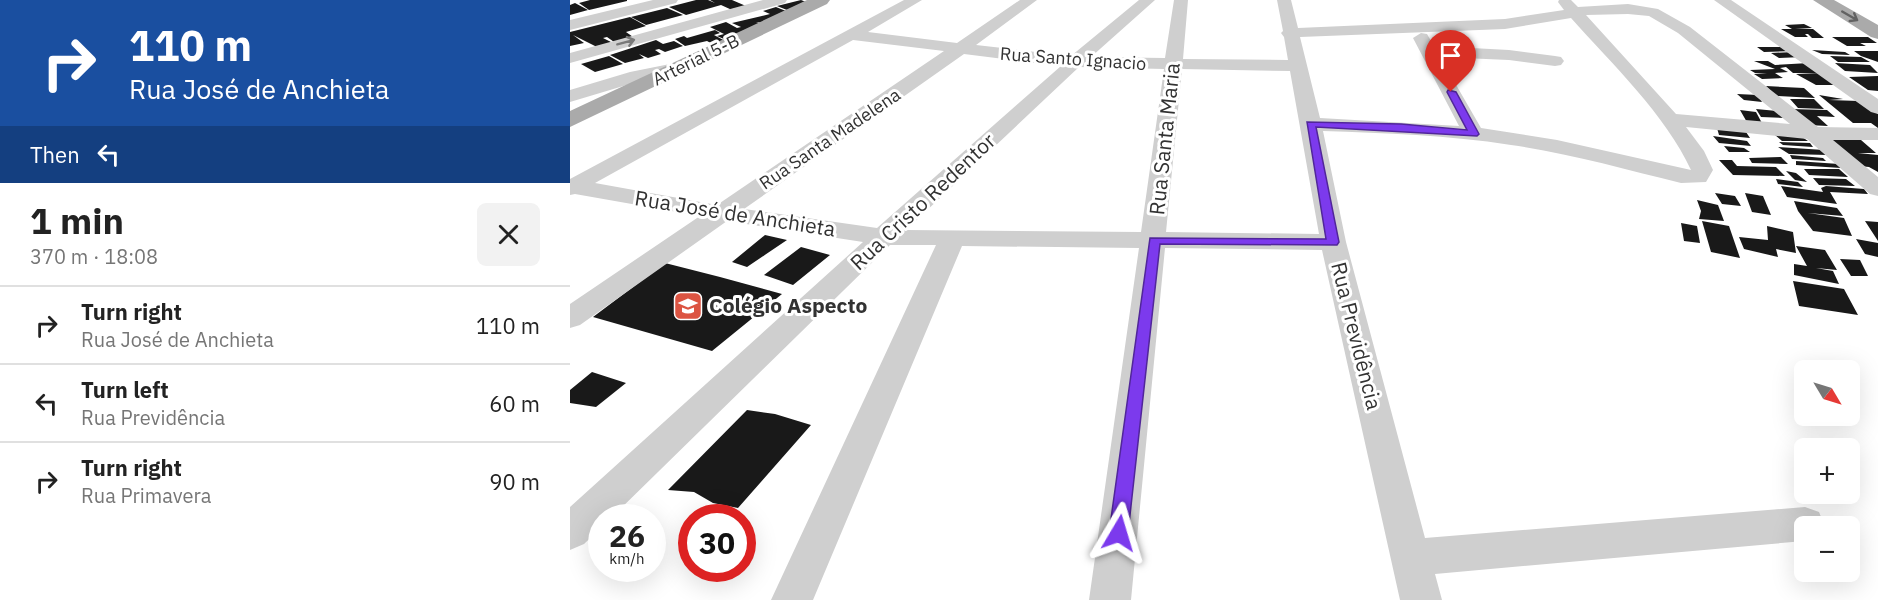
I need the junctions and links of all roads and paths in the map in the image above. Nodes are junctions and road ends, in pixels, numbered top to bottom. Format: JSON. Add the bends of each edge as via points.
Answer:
{"nodes":[{"id":1,"x":671,"y":0,"type":"edge"},
{"id":2,"x":780,"y":0,"type":"edge"},
{"id":3,"x":915,"y":0,"type":"edge"},
{"id":4,"x":1030,"y":0,"type":"edge"},
{"id":5,"x":1148,"y":0,"type":"edge"},
{"id":6,"x":1182,"y":0,"type":"edge"},
{"id":7,"x":1284,"y":0,"type":"edge"},
{"id":8,"x":1721,"y":0,"type":"edge"},
{"id":9,"x":1822,"y":0,"type":"edge"},
{"id":10,"x":1852,"y":0,"type":"edge"},
{"id":11,"x":817,"y":1,"type":"edge"},
{"id":12,"x":1568,"y":7,"type":"edge"},
{"id":13,"x":1878,"y":14,"type":"edge"},
{"id":14,"x":570,"y":26,"type":"edge"},
{"id":15,"x":1416,"y":28,"type":"junction"},
{"id":16,"x":1289,"y":33,"type":"junction"},
{"id":17,"x":1878,"y":33,"type":"edge"},
{"id":18,"x":850,"y":35,"type":"junction"},
{"id":19,"x":960,"y":49,"type":"junction"},
{"id":20,"x":1429,"y":51,"type":"junction"},
{"id":21,"x":570,"y":58,"type":"edge"},
{"id":22,"x":1556,"y":61,"type":"dead end"},
{"id":23,"x":1075,"y":62,"type":"junction"},
{"id":24,"x":1173,"y":65,"type":"junction"},
{"id":25,"x":1297,"y":66,"type":"junction"},
{"id":26,"x":680,"y":67,"type":"junction"},
{"id":27,"x":570,"y":96,"type":"edge"},
{"id":28,"x":1878,"y":108,"type":"edge"},
{"id":29,"x":1670,"y":119,"type":"junction"},
{"id":30,"x":570,"y":120,"type":"edge"},
{"id":31,"x":1311,"y":124,"type":"junction"},
{"id":32,"x":1474,"y":134,"type":"junction"},
{"id":33,"x":1813,"y":134,"type":"junction"},
{"id":34,"x":1878,"y":134,"type":"edge"},
{"id":35,"x":571,"y":187,"type":"edge"},
{"id":36,"x":1878,"y":189,"type":"edge"},
{"id":37,"x":721,"y":213,"type":"junction"},
{"id":38,"x":883,"y":237,"type":"junction"},
{"id":39,"x":952,"y":240,"type":"junction"},
{"id":40,"x":1154,"y":240,"type":"junction"},
{"id":41,"x":1333,"y":242,"type":"junction"},
{"id":42,"x":570,"y":318,"type":"edge"},
{"id":43,"x":1794,"y":525,"type":"edge"},
{"id":44,"x":570,"y":532,"type":"edge"},
{"id":45,"x":1411,"y":558,"type":"junction"},
{"id":46,"x":792,"y":600,"type":"edge"},
{"id":47,"x":1110,"y":600,"type":"edge"},
{"id":48,"x":1421,"y":600,"type":"edge"}],
"edges":[{"from":1,"to":14,"type":"street"},
{"from":21,"to":2,"type":"street","one_way":true},
{"from":3,"to":18,"type":"street"},
{"from":4,"to":19,"type":"street","name":"Rua Santa Madelena"},
{"from":5,"to":23,"type":"street","name":"Rua Cristo Redentor"},
{"from":6,"to":24,"type":"street","name":"Rua Santa Maria"},
{"from":7,"to":16,"type":"street","name":"Rua Previdência"},
{"from":8,"to":28,"type":"street"},
{"from":9,"to":17,"type":"main road","one_way":true},
{"from":10,"to":13,"type":"main road"},
{"from":11,"to":26,"type":"main road","name":"Arterial 5-B"},
{"from":12,"to":15,"type":"street","via":[[1505,24]]},
{"from":12,"to":29,"type":"street"},
{"from":12,"to":33,"type":"street","via":[[1643,10],[1662,16]]},
{"from":15,"to":16,"type":"street"},
{"from":15,"to":20,"type":"street"},
{"from":16,"to":25,"type":"street","name":"Rua Previdência"},
{"from":18,"to":19,"type":"street","name":"Rua Santo Ignacio"},
{"from":18,"to":35,"type":"street"},
{"from":19,"to":23,"type":"street","name":"Rua Santo Ignacio"},
{"from":19,"to":37,"type":"street","name":"Rua Santa Madelena"},
{"from":20,"to":22,"type":"street"},
{"from":20,"to":32,"type":"street"},
{"from":23,"to":24,"type":"street","name":"Rua Santo Ignacio"},
{"from":23,"to":38,"type":"street","name":"Rua Cristo Redentor"},
{"from":24,"to":25,"type":"street","name":"Rua Santo Ignacio"},
{"from":24,"to":40,"type":"street","name":"Rua Santa Maria"},
{"from":25,"to":31,"type":"street","name":"Rua Previdência"},
{"from":26,"to":27,"type":"street"},
{"from":26,"to":30,"type":"main road","name":"Arterial 5-B"},
{"from":29,"to":32,"type":"street","via":[[1693,151],[1702,170],[1698,177],[1538,143]]},
{"from":29,"to":33,"type":"street"},
{"from":31,"to":32,"type":"street"},
{"from":31,"to":41,"type":"street","name":"Rua Previdência"},
{"from":33,"to":34,"type":"street"},
{"from":33,"to":36,"type":"street"},
{"from":35,"to":37,"type":"street","name":"Rua José de Anchieta"},
{"from":37,"to":38,"type":"street","name":"Rua José de Anchieta"},
{"from":37,"to":42,"type":"street","name":"Rua Santa Madelena"},
{"from":38,"to":39,"type":"street","name":"Rua José de Anchieta"},
{"from":38,"to":44,"type":"street","name":"Rua Cristo Redentor"},
{"from":39,"to":40,"type":"street","name":"Rua José de Anchieta"},
{"from":39,"to":46,"type":"street"},
{"from":40,"to":41,"type":"street","name":"Rua José de Anchieta"},
{"from":40,"to":47,"type":"street","name":"Rua Santa Maria"},
{"from":41,"to":45,"type":"street","name":"Rua Previdência"},
{"from":43,"to":45,"type":"street"},
{"from":45,"to":48,"type":"street","name":"Rua Previdência"}]}
